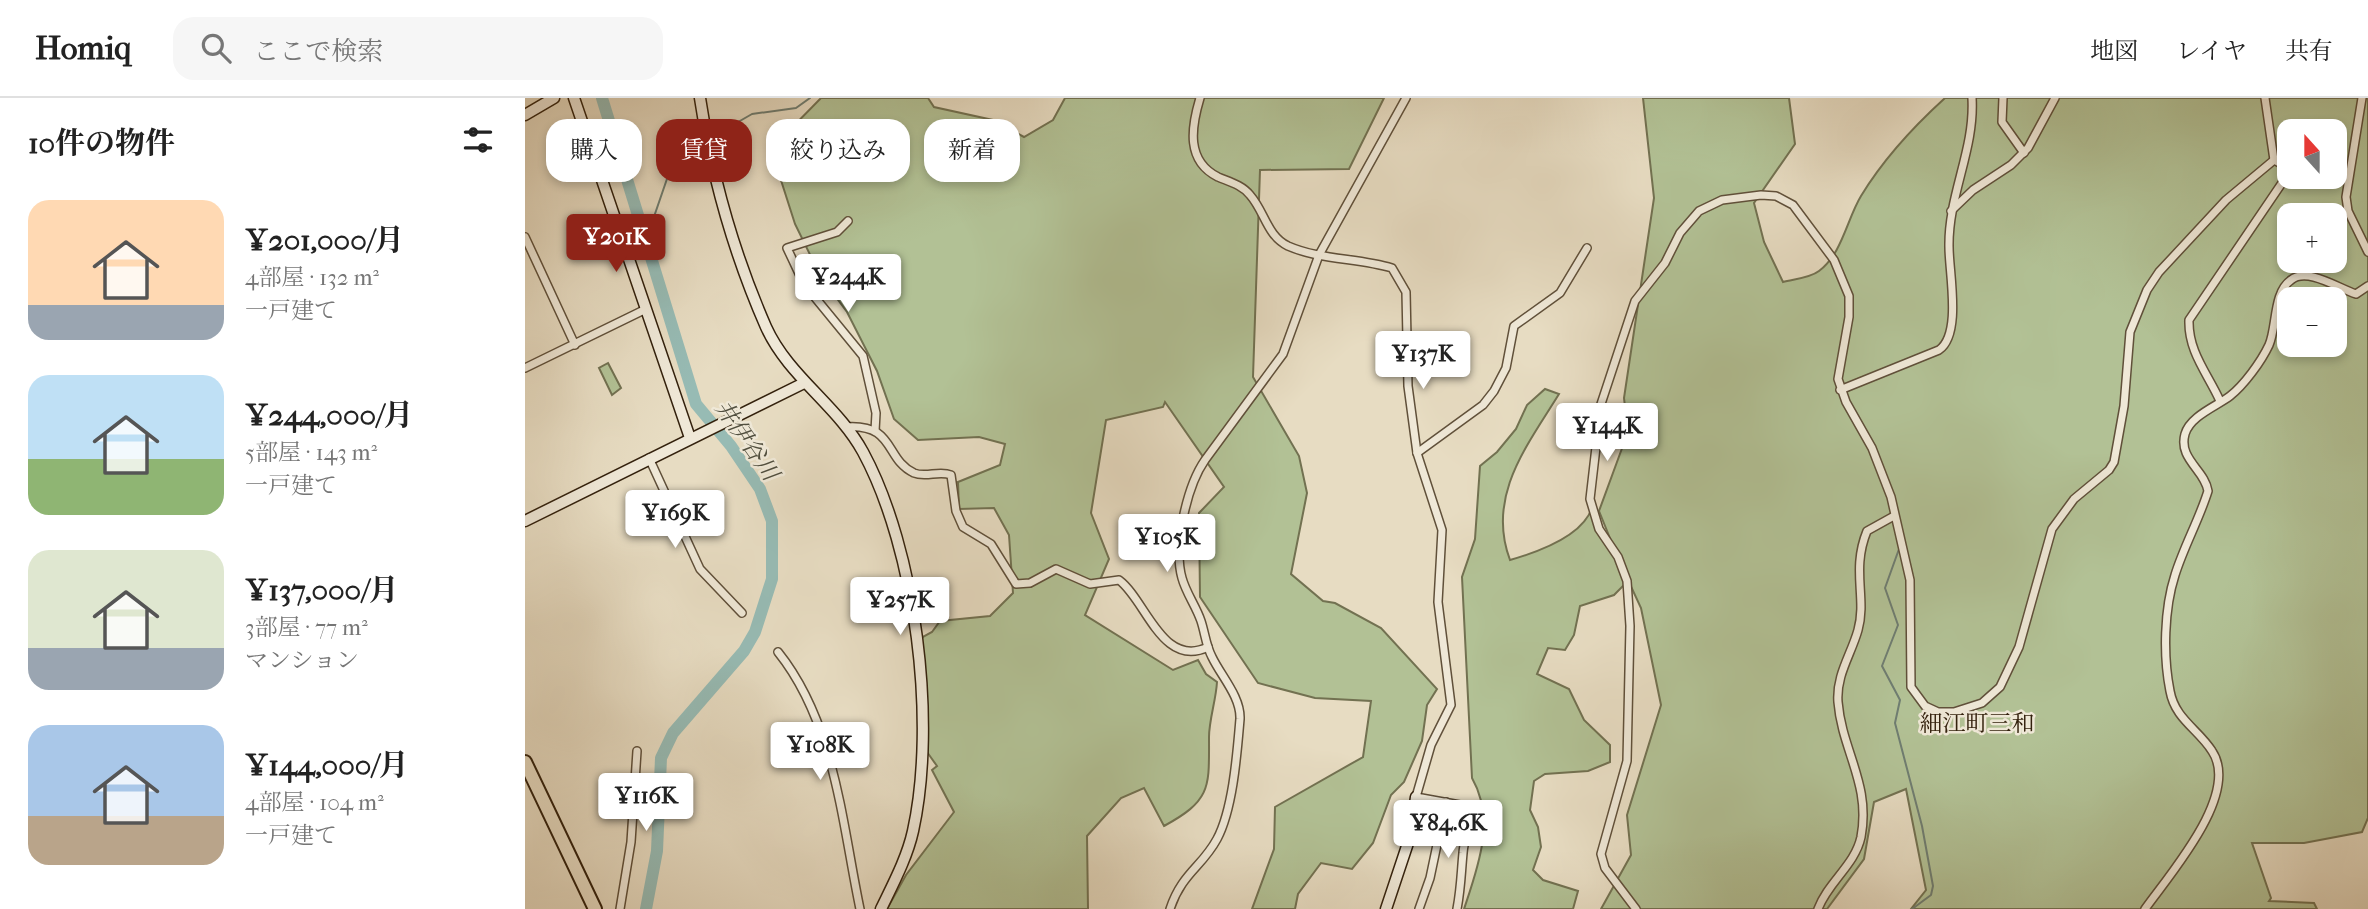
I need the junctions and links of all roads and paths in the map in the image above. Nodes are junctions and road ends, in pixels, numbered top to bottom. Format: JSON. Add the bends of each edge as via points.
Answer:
{"nodes":[{"id":1,"x":554,"y":98,"type":"edge"},
{"id":2,"x":574,"y":98,"type":"edge"},
{"id":3,"x":700,"y":98,"type":"edge"},
{"id":4,"x":1200,"y":98,"type":"edge"},
{"id":5,"x":1406,"y":98,"type":"edge"},
{"id":6,"x":1972,"y":98,"type":"edge"},
{"id":7,"x":2003,"y":98,"type":"edge"},
{"id":8,"x":2055,"y":98,"type":"edge"},
{"id":9,"x":2265,"y":98,"type":"edge"},
{"id":10,"x":2362,"y":98,"type":"edge"},
{"id":11,"x":525,"y":115,"type":"edge"},
{"id":12,"x":2024,"y":153,"type":"junction"},
{"id":13,"x":2274,"y":160,"type":"junction"},
{"id":14,"x":1951,"y":212,"type":"junction"},
{"id":15,"x":848,"y":221,"type":"dead end"},
{"id":16,"x":525,"y":237,"type":"edge"},
{"id":17,"x":1587,"y":248,"type":"dead end"},
{"id":18,"x":2368,"y":252,"type":"edge"},
{"id":19,"x":1319,"y":254,"type":"junction"},
{"id":20,"x":2368,"y":286,"type":"edge"},
{"id":21,"x":644,"y":310,"type":"junction"},
{"id":22,"x":575,"y":345,"type":"junction"},
{"id":23,"x":525,"y":368,"type":"edge"},
{"id":24,"x":804,"y":383,"type":"junction"},
{"id":25,"x":1840,"y":390,"type":"junction"},
{"id":26,"x":2220,"y":401,"type":"junction"},
{"id":27,"x":845,"y":427,"type":"junction"},
{"id":28,"x":875,"y":431,"type":"junction"},
{"id":29,"x":693,"y":437,"type":"junction"},
{"id":30,"x":1417,"y":453,"type":"junction"},
{"id":31,"x":649,"y":458,"type":"junction"},
{"id":32,"x":1894,"y":516,"type":"junction"},
{"id":33,"x":526,"y":517,"type":"edge"},
{"id":34,"x":742,"y":612,"type":"dead end"},
{"id":35,"x":1208,"y":646,"type":"junction"},
{"id":36,"x":778,"y":652,"type":"dead end"},
{"id":37,"x":638,"y":751,"type":"dead end"},
{"id":38,"x":525,"y":762,"type":"edge"},
{"id":39,"x":1416,"y":797,"type":"junction"},
{"id":40,"x":1446,"y":802,"type":"junction"},
{"id":41,"x":596,"y":909,"type":"edge"},
{"id":42,"x":620,"y":909,"type":"edge"},
{"id":43,"x":860,"y":909,"type":"edge"},
{"id":44,"x":881,"y":909,"type":"edge"},
{"id":45,"x":1170,"y":909,"type":"edge"},
{"id":46,"x":1386,"y":909,"type":"edge"},
{"id":47,"x":1419,"y":909,"type":"edge"},
{"id":48,"x":1457,"y":909,"type":"edge"},
{"id":49,"x":1636,"y":909,"type":"edge"},
{"id":50,"x":1818,"y":909,"type":"edge"},
{"id":51,"x":2145,"y":909,"type":"edge"}],
"edges":[{"from":1,"to":11,"type":"street"},
{"from":2,"to":21,"type":"street"},
{"from":3,"to":24,"type":"street","via":[[724,213],[766,328]]},
{"from":4,"to":19,"type":"street","via":[[1193,139],[1197,159],[1206,170],[1249,194],[1274,237],[1300,251]]},
{"from":5,"to":19,"type":"street"},
{"from":6,"to":14,"type":"street","via":[[1973,130]]},
{"from":7,"to":12,"type":"street","via":[[2003,122]]},
{"from":8,"to":12,"type":"street"},
{"from":9,"to":13,"type":"street"},
{"from":10,"to":18,"type":"street","via":[[2346,197]]},
{"from":12,"to":14,"type":"street"},
{"from":13,"to":26,"type":"street","via":[[2283,165],[2284,180],[2189,320],[2190,340]]},
{"from":13,"to":32,"type":"street","via":[[2226,200],[2147,290],[2130,332],[2114,462],[2074,499],[2052,529],[2011,667],[2000,687],[1982,703],[1962,711],[1938,712],[1924,706],[1914,694],[1909,672],[1910,580]]},
{"from":14,"to":25,"type":"street","via":[[1952,321],[1948,342],[1939,350]]},
{"from":15,"to":28,"type":"street","via":[[837,232],[787,248],[804,284],[863,356],[876,413]]},
{"from":16,"to":22,"type":"street"},
{"from":17,"to":30,"type":"street","via":[[1560,293],[1514,326],[1506,368],[1483,405]]},
{"from":19,"to":30,"type":"street","via":[[1380,264],[1401,278],[1406,292],[1408,386]]},
{"from":19,"to":35,"type":"street","via":[[1283,354],[1196,478],[1178,562]]},
{"from":20,"to":26,"type":"street","via":[[2356,294],[2312,276],[2289,280],[2281,292],[2268,348],[2229,397]]},
{"from":21,"to":22,"type":"street"},
{"from":21,"to":29,"type":"street"},
{"from":22,"to":23,"type":"street"},
{"from":24,"to":27,"type":"street"},
{"from":24,"to":29,"type":"street"},
{"from":25,"to":32,"type":"street","via":[[1872,448]]},
{"from":25,"to":49,"type":"street","via":[[1837,379],[1849,296],[1834,260],[1812,226],[1793,205],[1776,196],[1722,200],[1699,211],[1635,302],[1605,384],[1590,481],[1599,529],[1627,581],[1630,626],[1627,761],[1601,854],[1605,868]]},
{"from":26,"to":51,"type":"street","via":[[2194,421],[2185,435],[2187,456],[2208,491],[2171,588],[2167,668],[2178,713],[2213,752],[2218,788],[2186,852]]},
{"from":27,"to":28,"type":"street"},
{"from":27,"to":44,"type":"street","via":[[871,470],[905,566],[922,721],[913,831]]},
{"from":28,"to":35,"type":"street","via":[[910,471],[951,475],[963,527],[991,544],[1016,584],[1030,583],[1056,569],[1090,584],[1119,580],[1172,645],[1194,652]]},
{"from":29,"to":31,"type":"street"},
{"from":30,"to":39,"type":"street","via":[[1442,530],[1438,602],[1451,705],[1431,746]]},
{"from":31,"to":33,"type":"street"},
{"from":31,"to":34,"type":"street","via":[[701,569]]},
{"from":32,"to":50,"type":"street","via":[[1867,531],[1859,549],[1859,627],[1838,694],[1863,792],[1860,839],[1854,856],[1825,892]]},
{"from":35,"to":45,"type":"street","via":[[1240,710],[1227,810],[1216,841],[1181,881]]},
{"from":36,"to":43,"type":"street","via":[[806,693],[825,742]]},
{"from":37,"to":42,"type":"street"},
{"from":38,"to":41,"type":"highway"},
{"from":39,"to":40,"type":"street"},
{"from":39,"to":46,"type":"street","via":[[1411,834]]},
{"from":40,"to":47,"type":"street"},
{"from":40,"to":48,"type":"street","via":[[1465,807],[1470,821]]}]}
